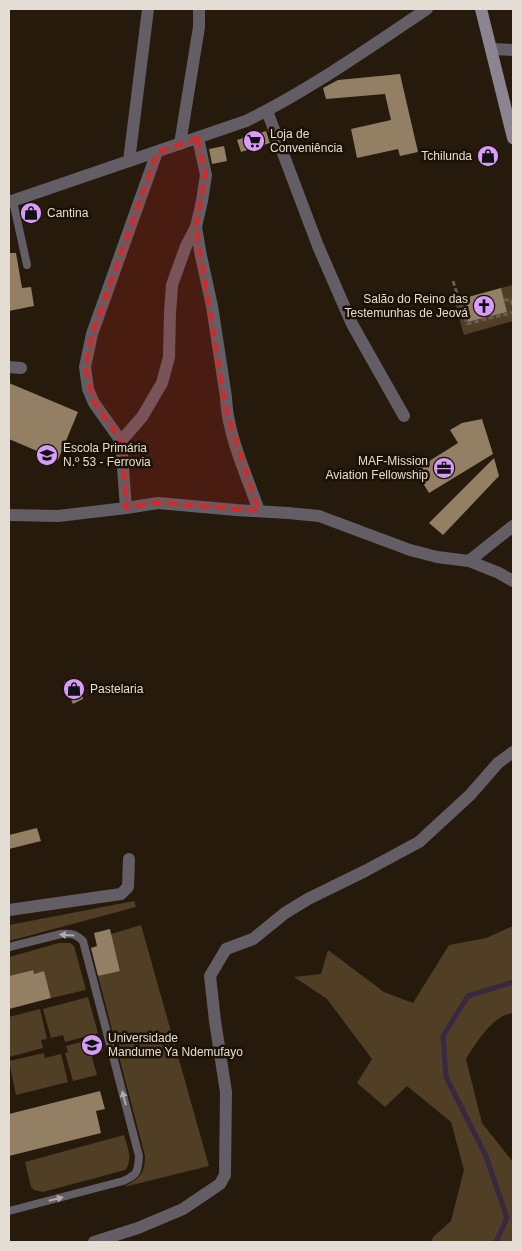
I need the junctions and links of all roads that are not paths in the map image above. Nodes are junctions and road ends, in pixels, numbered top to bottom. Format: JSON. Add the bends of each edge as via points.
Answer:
{"nodes":[{"id":1,"x":148,"y":9,"type":"edge"},
{"id":2,"x":200,"y":9,"type":"edge"},
{"id":3,"x":427,"y":9,"type":"edge"},
{"id":4,"x":480,"y":9,"type":"edge"},
{"id":5,"x":491,"y":49,"type":"junction"},
{"id":6,"x":513,"y":50,"type":"edge"},
{"id":7,"x":266,"y":111,"type":"junction"},
{"id":8,"x":198,"y":138,"type":"junction"},
{"id":9,"x":513,"y":138,"type":"edge"},
{"id":10,"x":180,"y":144,"type":"junction"},
{"id":11,"x":156,"y":152,"type":"junction"},
{"id":12,"x":129,"y":162,"type":"junction"},
{"id":13,"x":11,"y":201,"type":"edge"},
{"id":14,"x":196,"y":228,"type":"junction"},
{"id":15,"x":27,"y":265,"type":"dead end"},
{"id":16,"x":404,"y":416,"type":"dead end"},
{"id":17,"x":121,"y":441,"type":"junction"},
{"id":18,"x":126,"y":508,"type":"junction"},
{"id":19,"x":259,"y":512,"type":"junction"},
{"id":20,"x":9,"y":515,"type":"edge"},
{"id":21,"x":513,"y":526,"type":"edge"},
{"id":22,"x":469,"y":561,"type":"junction"},
{"id":23,"x":513,"y":581,"type":"edge"},
{"id":24,"x":513,"y":752,"type":"edge"},
{"id":25,"x":129,"y":860,"type":"dead end"},
{"id":26,"x":9,"y":910,"type":"edge"},
{"id":27,"x":9,"y":947,"type":"edge"},
{"id":28,"x":9,"y":1211,"type":"edge"},
{"id":29,"x":94,"y":1242,"type":"edge"}],
"edges":[{"from":1,"to":12,"type":"street"},
{"from":2,"to":10,"type":"street"},
{"from":3,"to":7,"type":"street","via":[[309,87]]},
{"from":4,"to":5,"type":"street"},
{"from":5,"to":6,"type":"street"},
{"from":5,"to":9,"type":"street"},
{"from":7,"to":8,"type":"street"},
{"from":7,"to":16,"type":"street","via":[[352,324]]},
{"from":8,"to":10,"type":"street"},
{"from":8,"to":14,"type":"street","via":[[206,175]]},
{"from":10,"to":11,"type":"street"},
{"from":11,"to":12,"type":"street"},
{"from":11,"to":17,"type":"street","via":[[92,334],[85,367],[94,403]]},
{"from":12,"to":13,"type":"street"},
{"from":13,"to":15,"type":"lane"},
{"from":14,"to":17,"type":"street","via":[[172,285],[169,357],[162,383],[142,417]]},
{"from":14,"to":19,"type":"street","via":[[212,306],[226,408]]},
{"from":17,"to":18,"type":"street"},
{"from":18,"to":19,"type":"street","via":[[158,503]]},
{"from":18,"to":20,"type":"street","via":[[58,516]]},
{"from":19,"to":22,"type":"street","via":[[319,516],[410,550]]},
{"from":21,"to":22,"type":"street"},
{"from":22,"to":23,"type":"street"},
{"from":24,"to":29,"type":"street","via":[[419,842],[308,899],[253,939],[226,949],[210,976],[226,1092],[225,1175],[220,1184],[183,1209]]},
{"from":25,"to":26,"type":"street","via":[[128,887],[121,894]]},
{"from":28,"to":27,"type":"lane","one_way":true,"via":[[123,1181],[137,1171],[139,1156],[83,942],[69,933]]}]}
